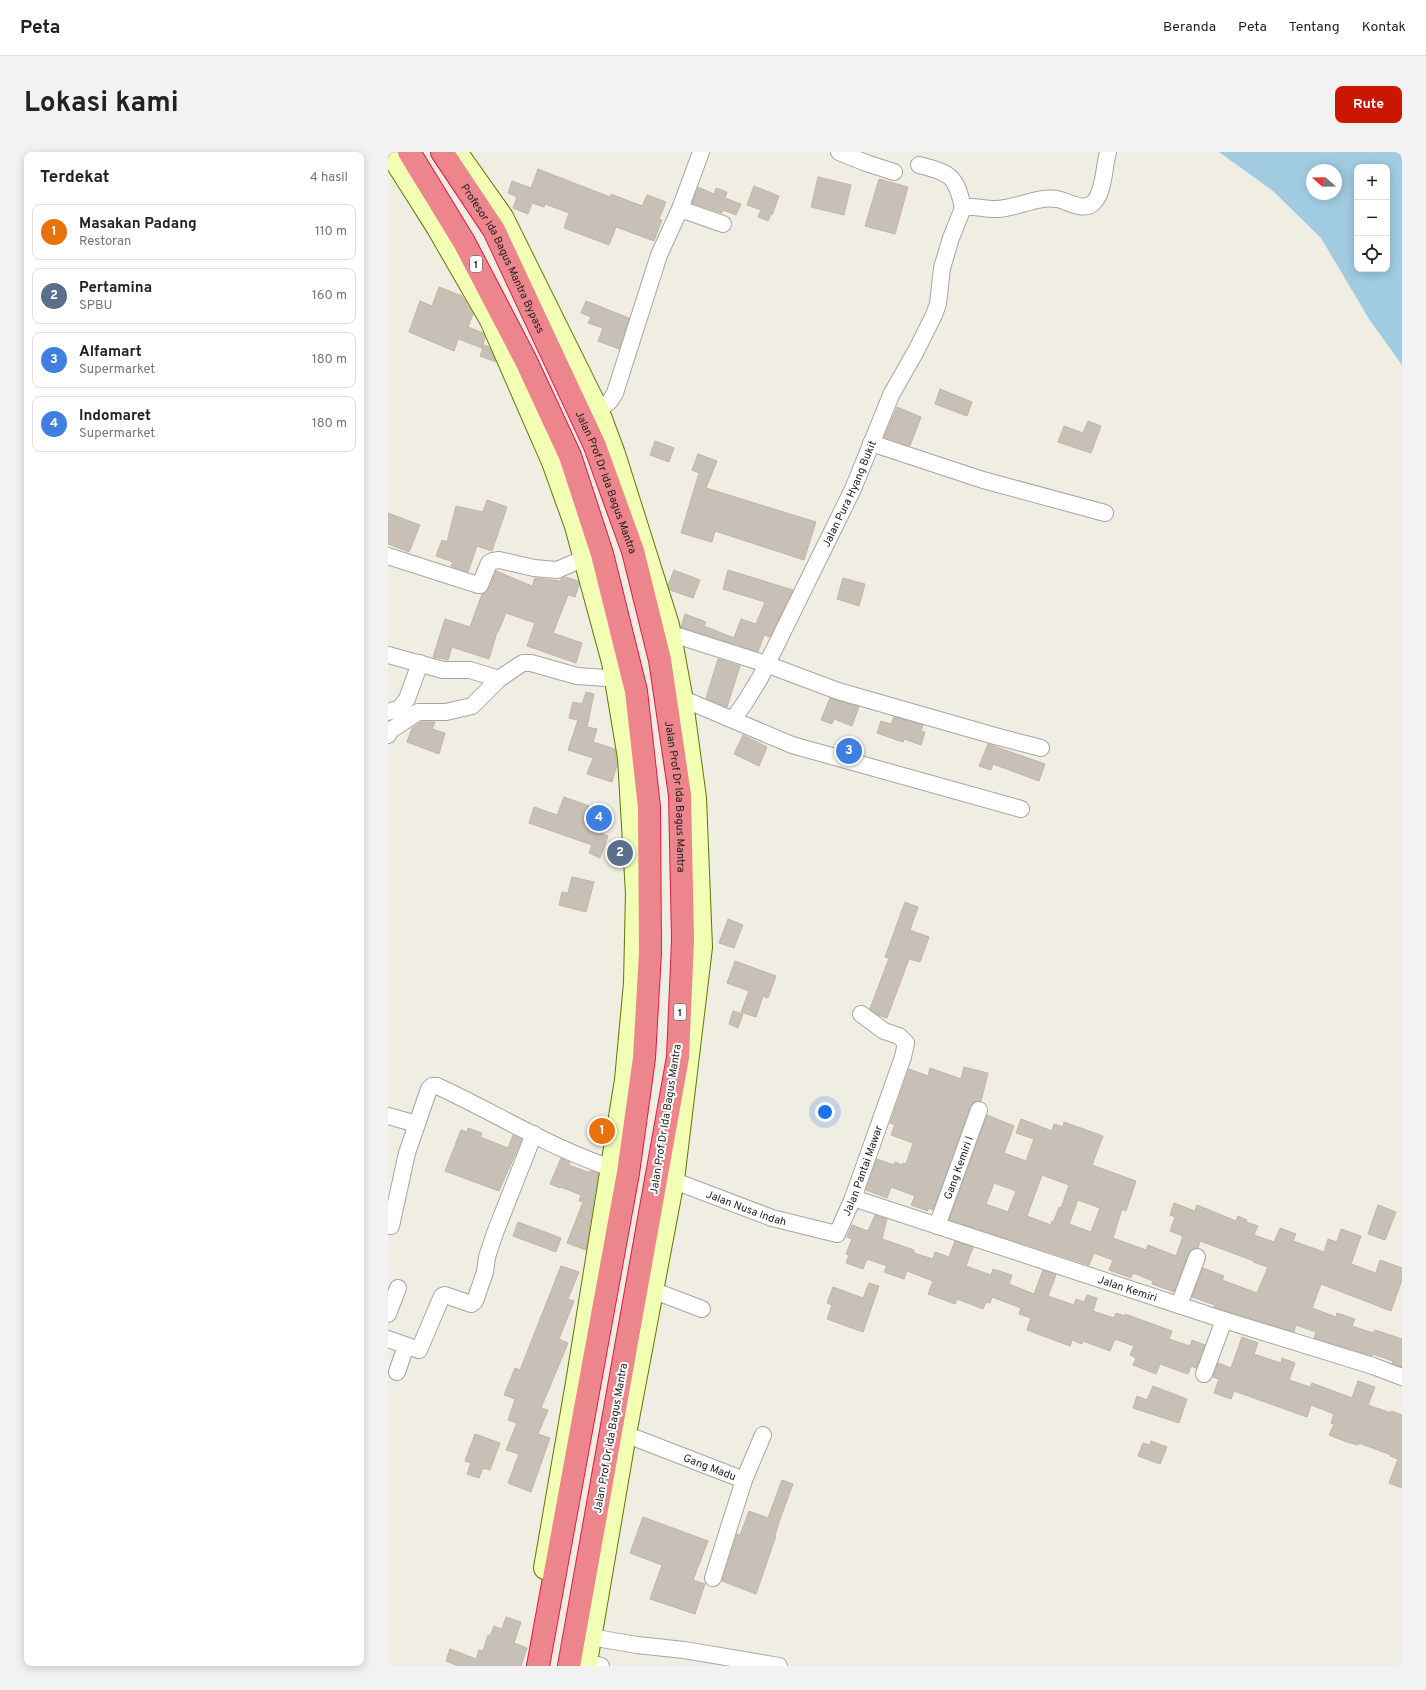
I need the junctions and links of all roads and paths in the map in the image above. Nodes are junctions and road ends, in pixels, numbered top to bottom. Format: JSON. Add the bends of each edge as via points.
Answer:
{"nodes":[{"id":1,"x":390,"y":152,"type":"edge"},
{"id":2,"x":409,"y":152,"type":"edge"},
{"id":3,"x":442,"y":152,"type":"edge"},
{"id":4,"x":456,"y":152,"type":"edge"},
{"id":5,"x":702,"y":152,"type":"edge"},
{"id":6,"x":839,"y":152,"type":"edge"},
{"id":7,"x":1108,"y":152,"type":"edge"},
{"id":8,"x":919,"y":165,"type":"dead end"},
{"id":9,"x":894,"y":172,"type":"dead end"},
{"id":10,"x":963,"y":208,"type":"junction"},
{"id":11,"x":680,"y":209,"type":"junction"},
{"id":12,"x":723,"y":224,"type":"dead end"},
{"id":13,"x":559,"y":368,"type":"junction"},
{"id":14,"x":535,"y":381,"type":"junction"},
{"id":15,"x":598,"y":411,"type":"junction"},
{"id":16,"x":871,"y":443,"type":"junction"},
{"id":17,"x":1105,"y":513,"type":"dead end"},
{"id":18,"x":388,"y":556,"type":"edge"},
{"id":19,"x":585,"y":558,"type":"junction"},
{"id":20,"x":669,"y":633,"type":"junction"},
{"id":21,"x":388,"y":655,"type":"edge"},
{"id":22,"x":420,"y":663,"type":"junction"},
{"id":23,"x":766,"y":664,"type":"junction"},
{"id":24,"x":624,"y":676,"type":"junction"},
{"id":25,"x":499,"y":679,"type":"junction"},
{"id":26,"x":681,"y":698,"type":"junction"},
{"id":27,"x":388,"y":712,"type":"edge"},
{"id":28,"x":733,"y":719,"type":"junction"},
{"id":29,"x":388,"y":735,"type":"edge"},
{"id":30,"x":1040,"y":748,"type":"dead end"},
{"id":31,"x":1021,"y":809,"type":"dead end"},
{"id":32,"x":862,"y":1014,"type":"dead end"},
{"id":33,"x":979,"y":1110,"type":"dead end"},
{"id":34,"x":388,"y":1116,"type":"edge"},
{"id":35,"x":417,"y":1124,"type":"junction"},
{"id":36,"x":534,"y":1134,"type":"junction"},
{"id":37,"x":620,"y":1171,"type":"junction"},
{"id":38,"x":665,"y":1178,"type":"junction"},
{"id":39,"x":853,"y":1198,"type":"junction"},
{"id":40,"x":391,"y":1226,"type":"dead end"},
{"id":41,"x":937,"y":1226,"type":"junction"},
{"id":42,"x":837,"y":1234,"type":"joint"},
{"id":43,"x":1196,"y":1257,"type":"dead end"},
{"id":44,"x":398,"y":1288,"type":"dead end"},
{"id":45,"x":652,"y":1290,"type":"junction"},
{"id":46,"x":1179,"y":1305,"type":"junction"},
{"id":47,"x":702,"y":1309,"type":"dead end"},
{"id":48,"x":388,"y":1314,"type":"edge"},
{"id":49,"x":1224,"y":1320,"type":"junction"},
{"id":50,"x":388,"y":1339,"type":"edge"},
{"id":51,"x":406,"y":1346,"type":"junction"},
{"id":52,"x":397,"y":1372,"type":"dead end"},
{"id":53,"x":1204,"y":1374,"type":"dead end"},
{"id":54,"x":1402,"y":1377,"type":"edge"},
{"id":55,"x":625,"y":1434,"type":"junction"},
{"id":56,"x":763,"y":1435,"type":"dead end"},
{"id":57,"x":744,"y":1480,"type":"junction"},
{"id":58,"x":556,"y":1535,"type":"junction"},
{"id":59,"x":714,"y":1578,"type":"dead end"},
{"id":60,"x":590,"y":1637,"type":"junction"},
{"id":61,"x":585,"y":1665,"type":"edge"},
{"id":62,"x":531,"y":1666,"type":"edge"},
{"id":63,"x":538,"y":1666,"type":"edge"},
{"id":64,"x":779,"y":1666,"type":"edge"}],
"edges":[{"from":1,"to":19,"type":"street","via":[[491,320],[553,462]]},
{"from":2,"to":14,"type":"highway","number":"1","via":[[464,242]]},
{"from":3,"to":13,"type":"highway","name":"Profesor Ida Bagus Mantra Bypass","number":"1","via":[[494,230]]},
{"from":4,"to":15,"type":"street","via":[[502,217]]},
{"from":5,"to":11,"type":"street"},
{"from":6,"to":9,"type":"street"},
{"from":7,"to":10,"type":"street","via":[[1099,195],[1089,206],[1055,199],[1030,201],[1007,208]]},
{"from":8,"to":10,"type":"street","via":[[944,172],[952,178]]},
{"from":10,"to":16,"type":"street","name":"Jalan Pura Hyang Bukit","via":[[942,268],[938,304],[934,315],[891,395]]},
{"from":11,"to":12,"type":"street"},
{"from":11,"to":15,"type":"street","via":[[659,255],[615,393]]},
{"from":13,"to":14,"type":"highway"},
{"from":13,"to":38,"type":"highway","name":"Jalan Prof Dr Ida Bagus Mantra","number":"1","via":[[595,446],[633,551],[660,660],[680,794],[683,940],[678,1057]]},
{"from":14,"to":24,"type":"highway","number":"1","via":[[570,456],[602,554]]},
{"from":15,"to":20,"type":"street","via":[[653,574]]},
{"from":16,"to":17,"type":"street","via":[[983,480]]},
{"from":16,"to":23,"type":"street","name":"Jalan Pura Hyang Bukit","via":[[853,489]]},
{"from":18,"to":19,"type":"street","via":[[478,585],[489,563],[493,561],[557,570]]},
{"from":19,"to":24,"type":"street"},
{"from":20,"to":23,"type":"street"},
{"from":20,"to":26,"type":"street"},
{"from":21,"to":22,"type":"street"},
{"from":22,"to":25,"type":"street","via":[[442,670],[470,670]]},
{"from":22,"to":27,"type":"street","via":[[407,699],[400,708]]},
{"from":23,"to":28,"type":"street","name":"Jalan Pura Hyang Bukit"},
{"from":23,"to":30,"type":"street","via":[[866,700]]},
{"from":24,"to":25,"type":"street","via":[[592,678],[523,663]]},
{"from":24,"to":37,"type":"highway","number":"1","via":[[636,691],[649,807],[650,953],[644,1058]]},
{"from":25,"to":29,"type":"street","via":[[472,706],[446,712],[418,712],[391,730]]},
{"from":26,"to":28,"type":"street"},
{"from":26,"to":38,"type":"street","via":[[695,798],[701,948]]},
{"from":28,"to":31,"type":"street","via":[[792,745]]},
{"from":32,"to":39,"type":"street","name":"Jalan Pantai Mawar","via":[[884,1031],[899,1036],[906,1044]]},
{"from":33,"to":41,"type":"street","name":"Gang Kemiri I"},
{"from":34,"to":35,"type":"street"},
{"from":35,"to":36,"type":"street","via":[[430,1087],[437,1086]]},
{"from":35,"to":40,"type":"street","via":[[407,1153]]},
{"from":36,"to":37,"type":"street"},
{"from":36,"to":51,"type":"street","via":[[495,1233],[475,1301],[471,1304],[443,1295],[419,1350]]},
{"from":37,"to":58,"type":"highway","number":"1"},
{"from":38,"to":42,"type":"street","name":"Jalan Nusa Indah","via":[[772,1218]]},
{"from":38,"to":45,"type":"street"},
{"from":38,"to":61,"type":"highway","name":"Jalan Prof Dr Ida Bagus Mantra","number":"1"},
{"from":39,"to":41,"type":"street","name":"Jalan Kemiri"},
{"from":39,"to":42,"type":"street","name":"Jalan Pantai Mawar"},
{"from":41,"to":46,"type":"street","name":"Jalan Kemiri"},
{"from":43,"to":46,"type":"street"},
{"from":44,"to":48,"type":"street"},
{"from":45,"to":47,"type":"street"},
{"from":45,"to":55,"type":"street"},
{"from":46,"to":49,"type":"street","name":"Jalan Kemiri"},
{"from":49,"to":53,"type":"street"},
{"from":49,"to":54,"type":"street","name":"Jalan Kemiri"},
{"from":50,"to":51,"type":"street"},
{"from":51,"to":52,"type":"street"},
{"from":55,"to":57,"type":"street","name":"Gang Madu"},
{"from":55,"to":60,"type":"street"},
{"from":56,"to":57,"type":"street"},
{"from":57,"to":59,"type":"street","name":"Gang Madu"},
{"from":58,"to":62,"type":"street"},
{"from":58,"to":63,"type":"highway","number":"1"},
{"from":60,"to":61,"type":"street"},
{"from":60,"to":64,"type":"street"}]}
